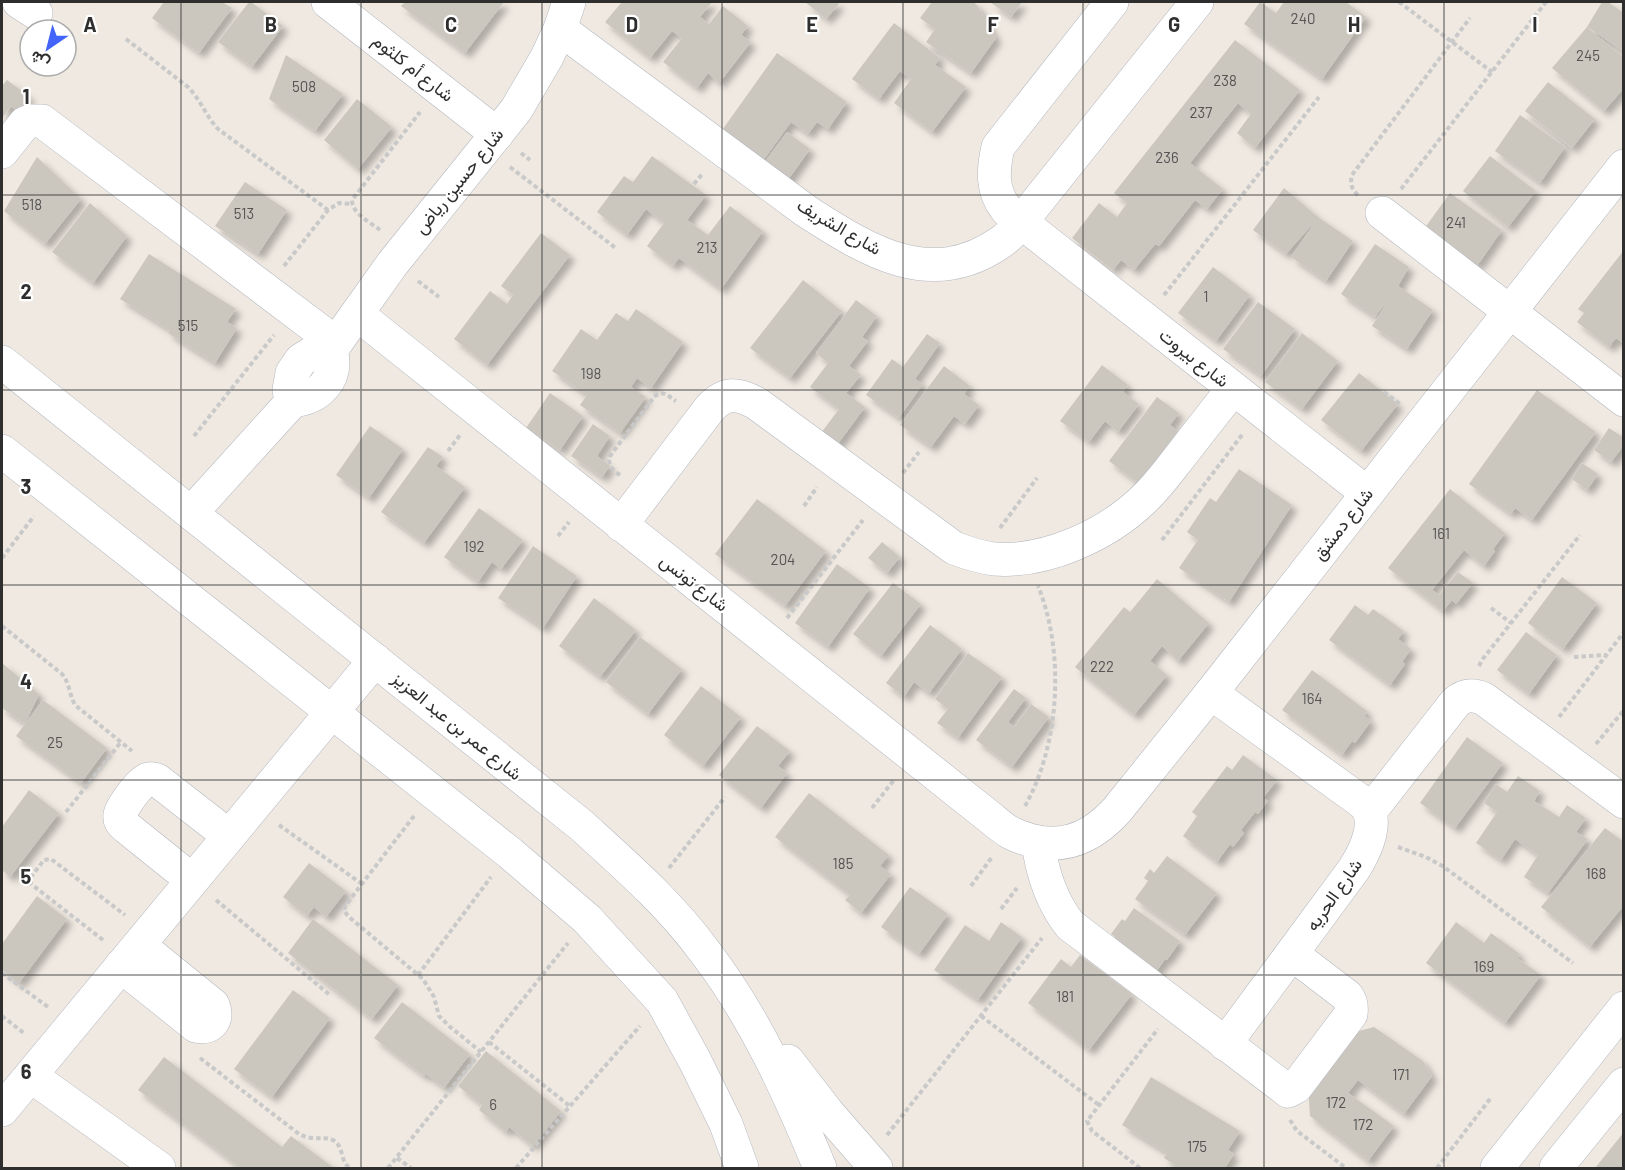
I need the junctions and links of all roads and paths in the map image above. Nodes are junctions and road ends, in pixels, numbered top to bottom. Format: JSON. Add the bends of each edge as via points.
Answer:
{"nodes":[{"id":1,"x":328,"y":2,"type":"edge"},
{"id":2,"x":1112,"y":2,"type":"edge"},
{"id":3,"x":1197,"y":2,"type":"edge"},
{"id":4,"x":1399,"y":2,"type":"edge"},
{"id":5,"x":1546,"y":2,"type":"edge"},
{"id":6,"x":564,"y":15,"type":"edge"},
{"id":7,"x":1470,"y":18,"type":"dead end"},
{"id":8,"x":126,"y":39,"type":"dead end"},
{"id":9,"x":1452,"y":42,"type":"junction"},
{"id":10,"x":1492,"y":72,"type":"junction"},
{"id":11,"x":438,"y":88,"type":"junction"},
{"id":12,"x":1319,"y":97,"type":"dead end"},
{"id":13,"x":491,"y":141,"type":"junction"},
{"id":14,"x":2,"y":152,"type":"edge"},
{"id":15,"x":1623,"y":166,"type":"edge"},
{"id":16,"x":352,"y":204,"type":"junction"},
{"id":17,"x":328,"y":210,"type":"junction"},
{"id":18,"x":1382,"y":213,"type":"junction"},
{"id":19,"x":1021,"y":222,"type":"junction"},
{"id":20,"x":404,"y":249,"type":"junction"},
{"id":21,"x":617,"y":249,"type":"dead end"},
{"id":22,"x":265,"y":290,"type":"junction"},
{"id":23,"x":293,"y":311,"type":"junction"},
{"id":24,"x":1509,"y":311,"type":"junction"},
{"id":25,"x":357,"y":314,"type":"junction"},
{"id":26,"x":1145,"y":320,"type":"junction"},
{"id":27,"x":334,"y":347,"type":"junction"},
{"id":28,"x":2,"y":362,"type":"edge"},
{"id":29,"x":1233,"y":389,"type":"junction"},
{"id":30,"x":1623,"y":400,"type":"edge"},
{"id":31,"x":1261,"y":410,"type":"junction"},
{"id":32,"x":701,"y":419,"type":"junction"},
{"id":33,"x":194,"y":436,"type":"dead end"},
{"id":34,"x":2,"y":451,"type":"edge"},
{"id":35,"x":1037,"y":478,"type":"dead end"},
{"id":36,"x":52,"y":492,"type":"junction"},
{"id":37,"x":645,"y":493,"type":"junction"},
{"id":38,"x":1367,"y":493,"type":"junction"},
{"id":39,"x":882,"y":496,"type":"junction"},
{"id":40,"x":191,"y":513,"type":"junction"},
{"id":41,"x":621,"y":525,"type":"junction"},
{"id":42,"x":1580,"y":535,"type":"dead end"},
{"id":43,"x":1162,"y":540,"type":"dead end"},
{"id":44,"x":978,"y":556,"type":"junction"},
{"id":45,"x":1026,"y":557,"type":"junction"},
{"id":46,"x":2,"y":558,"type":"edge"},
{"id":47,"x":1491,"y":608,"type":"dead end"},
{"id":48,"x":1511,"y":623,"type":"junction"},
{"id":49,"x":2,"y":626,"type":"edge"},
{"id":50,"x":1623,"y":632,"type":"edge"},
{"id":51,"x":768,"y":642,"type":"junction"},
{"id":52,"x":1606,"y":655,"type":"junction"},
{"id":53,"x":1574,"y":657,"type":"dead end"},
{"id":54,"x":375,"y":660,"type":"junction"},
{"id":55,"x":1211,"y":693,"type":"junction"},
{"id":56,"x":1469,"y":695,"type":"junction"},
{"id":57,"x":1623,"y":710,"type":"edge"},
{"id":58,"x":331,"y":712,"type":"junction"},
{"id":59,"x":1540,"y":741,"type":"junction"},
{"id":60,"x":121,"y":742,"type":"junction"},
{"id":61,"x":1577,"y":768,"type":"junction"},
{"id":62,"x":143,"y":781,"type":"junction"},
{"id":63,"x":432,"y":792,"type":"junction"},
{"id":64,"x":724,"y":797,"type":"dead end"},
{"id":65,"x":1623,"y":802,"type":"edge"},
{"id":66,"x":253,"y":807,"type":"junction"},
{"id":67,"x":1367,"y":807,"type":"junction"},
{"id":68,"x":66,"y":812,"type":"dead end"},
{"id":69,"x":229,"y":836,"type":"junction"},
{"id":70,"x":1024,"y":837,"type":"junction"},
{"id":71,"x":1368,"y":842,"type":"junction"},
{"id":72,"x":510,"y":853,"type":"junction"},
{"id":73,"x":192,"y":880,"type":"junction"},
{"id":74,"x":362,"y":884,"type":"junction"},
{"id":75,"x":971,"y":886,"type":"dead end"},
{"id":76,"x":652,"y":890,"type":"junction"},
{"id":77,"x":1062,"y":914,"type":"junction"},
{"id":78,"x":587,"y":919,"type":"junction"},
{"id":79,"x":134,"y":951,"type":"junction"},
{"id":80,"x":1292,"y":954,"type":"junction"},
{"id":81,"x":1573,"y":963,"type":"dead end"},
{"id":82,"x":2,"y":973,"type":"edge"},
{"id":83,"x":418,"y":975,"type":"junction"},
{"id":84,"x":331,"y":996,"type":"dead end"},
{"id":85,"x":662,"y":1001,"type":"junction"},
{"id":86,"x":1175,"y":1006,"type":"junction"},
{"id":87,"x":1623,"y":1008,"type":"edge"},
{"id":88,"x":981,"y":1016,"type":"junction"},
{"id":89,"x":751,"y":1020,"type":"junction"},
{"id":90,"x":73,"y":1025,"type":"junction"},
{"id":91,"x":196,"y":1026,"type":"joint"},
{"id":92,"x":489,"y":1042,"type":"junction"},
{"id":93,"x":1225,"y":1044,"type":"junction"},
{"id":94,"x":481,"y":1052,"type":"junction"},
{"id":95,"x":31,"y":1076,"type":"junction"},
{"id":96,"x":1623,"y":1084,"type":"edge"},
{"id":97,"x":1285,"y":1090,"type":"junction"},
{"id":98,"x":1559,"y":1090,"type":"junction"},
{"id":99,"x":1490,"y":1099,"type":"dead end"},
{"id":100,"x":1099,"y":1105,"type":"junction"},
{"id":101,"x":571,"y":1107,"type":"junction"},
{"id":102,"x":2,"y":1110,"type":"edge"},
{"id":103,"x":1596,"y":1118,"type":"junction"},
{"id":104,"x":397,"y":1158,"type":"junction"},
{"id":105,"x":872,"y":1164,"type":"edge"},
{"id":106,"x":159,"y":1168,"type":"edge"},
{"id":107,"x":350,"y":1168,"type":"edge"},
{"id":108,"x":388,"y":1168,"type":"edge"},
{"id":109,"x":411,"y":1168,"type":"edge"},
{"id":110,"x":516,"y":1168,"type":"edge"},
{"id":111,"x":742,"y":1168,"type":"edge"},
{"id":112,"x":820,"y":1168,"type":"edge"},
{"id":113,"x":1140,"y":1168,"type":"edge"},
{"id":114,"x":1346,"y":1168,"type":"edge"},
{"id":115,"x":1437,"y":1168,"type":"edge"},
{"id":116,"x":1497,"y":1168,"type":"edge"},
{"id":117,"x":1556,"y":1168,"type":"edge"}],
"edges":[{"from":1,"to":11,"type":"street","name":"شارع أم كلثوم"},
{"from":2,"to":19,"type":"street","name":"شارع بيروت","via":[[998,147],[993,168],[996,189],[1005,208]]},
{"from":3,"to":19,"type":"street","name":"شارع الشريف"},
{"from":4,"to":9,"type":"path"},
{"from":5,"to":10,"type":"path"},
{"from":6,"to":13,"type":"street","name":"شارع حسين رياض","via":[[532,84]]},
{"from":6,"to":19,"type":"street","name":"شارع الشريف","via":[[806,211],[877,251],[902,261],[956,263],[1003,241]]},
{"from":7,"to":9,"type":"path"},
{"from":8,"to":17,"type":"path","via":[[188,87],[218,129]]},
{"from":9,"to":10,"type":"path"},
{"from":9,"to":18,"type":"path","via":[[1352,175],[1352,188]]},
{"from":10,"to":18,"type":"path"},
{"from":11,"to":13,"type":"street","name":"شارع أم كلثوم"},
{"from":11,"to":16,"type":"path"},
{"from":12,"to":26,"type":"path"},
{"from":13,"to":20,"type":"street","name":"شارع حسين رياض"},
{"from":13,"to":21,"type":"path"},
{"from":14,"to":22,"type":"street","via":[[25,123],[42,121]]},
{"from":15,"to":24,"type":"street","name":"شارع دمشق"},
{"from":16,"to":17,"type":"path","via":[[339,203]]},
{"from":16,"to":20,"type":"path","via":[[354,210]]},
{"from":17,"to":22,"type":"path"},
{"from":18,"to":24,"type":"street"},
{"from":19,"to":26,"type":"street","name":"شارع بيروت"},
{"from":20,"to":25,"type":"street","name":"شارع حسين رياض"},
{"from":22,"to":23,"type":"street"},
{"from":23,"to":27,"type":"street"},
{"from":23,"to":33,"type":"path"},
{"from":24,"to":30,"type":"street"},
{"from":24,"to":38,"type":"street","name":"شارع دمشق"},
{"from":25,"to":27,"type":"street","name":"شارع حسين رياض"},
{"from":25,"to":41,"type":"street","name":"شارع تونس"},
{"from":26,"to":29,"type":"street","name":"شارع بيروت"},
{"from":27,"to":40,"type":"street","via":[[317,350],[301,360],[292,373],[291,401]]},
{"from":28,"to":40,"type":"street","name":"شارع عمر بن عبد العزيز"},
{"from":29,"to":31,"type":"street","name":"شارع بيروت"},
{"from":29,"to":45,"type":"street","via":[[1162,480],[1125,515],[1081,541]]},
{"from":31,"to":38,"type":"street","name":"شارع بيروت"},
{"from":31,"to":43,"type":"path"},
{"from":32,"to":37,"type":"street"},
{"from":32,"to":37,"type":"path","via":[[664,393],[654,397],[609,459],[611,468]]},
{"from":32,"to":39,"type":"street","via":[[725,396],[745,397]]},
{"from":34,"to":36,"type":"street"},
{"from":35,"to":44,"type":"path"},
{"from":36,"to":46,"type":"path"},
{"from":36,"to":58,"type":"street"},
{"from":37,"to":41,"type":"street"},
{"from":38,"to":55,"type":"street","name":"شارع دمشق"},
{"from":39,"to":44,"type":"street","via":[[954,548]]},
{"from":39,"to":51,"type":"path"},
{"from":40,"to":54,"type":"street","name":"شارع عمر بن عبد العزيز"},
{"from":41,"to":51,"type":"street","name":"شارع تونس"},
{"from":42,"to":48,"type":"path"},
{"from":44,"to":45,"type":"street"},
{"from":45,"to":70,"type":"path","via":[[1042,596],[1055,677],[1053,718]]},
{"from":47,"to":48,"type":"path"},
{"from":48,"to":56,"type":"path","via":[[1482,660]]},
{"from":49,"to":60,"type":"path","via":[[62,674],[75,705]]},
{"from":50,"to":52,"type":"path"},
{"from":51,"to":70,"type":"street","name":"شارع تونس"},
{"from":52,"to":53,"type":"path"},
{"from":52,"to":59,"type":"path"},
{"from":54,"to":58,"type":"street"},
{"from":54,"to":76,"type":"street","name":"شارع عمر بن عبد العزيز","via":[[582,825]]},
{"from":55,"to":67,"type":"street"},
{"from":55,"to":70,"type":"street","name":"شارع دمشق","via":[[1105,823],[1073,840],[1055,843]]},
{"from":56,"to":59,"type":"street","via":[[1484,699]]},
{"from":56,"to":67,"type":"street","via":[[1455,703],[1376,804]]},
{"from":57,"to":61,"type":"path"},
{"from":58,"to":63,"type":"street"},
{"from":58,"to":66,"type":"street"},
{"from":59,"to":61,"type":"street"},
{"from":60,"to":62,"type":"path","via":[[138,756],[144,768]]},
{"from":60,"to":68,"type":"path"},
{"from":61,"to":65,"type":"street"},
{"from":62,"to":69,"type":"street","via":[[157,780]]},
{"from":62,"to":73,"type":"street","via":[[122,809],[120,821]]},
{"from":63,"to":72,"type":"street"},
{"from":63,"to":74,"type":"path"},
{"from":64,"to":76,"type":"path"},
{"from":66,"to":69,"type":"street"},
{"from":66,"to":74,"type":"path"},
{"from":67,"to":71,"type":"street","name":"شارع الحريه"},
{"from":69,"to":73,"type":"street"},
{"from":70,"to":75,"type":"path"},
{"from":70,"to":77,"type":"street"},
{"from":71,"to":80,"type":"street","name":"شارع الحريه","via":[[1354,869]]},
{"from":71,"to":81,"type":"path","via":[[1407,849],[1444,867]]},
{"from":72,"to":78,"type":"street"},
{"from":72,"to":83,"type":"path"},
{"from":73,"to":79,"type":"street"},
{"from":73,"to":84,"type":"path"},
{"from":74,"to":83,"type":"path","via":[[345,906],[345,914]]},
{"from":76,"to":89,"type":"street","name":"شارع عمر بن عبد العزيز","via":[[705,952]]},
{"from":77,"to":86,"type":"street","via":[[1070,925]]},
{"from":77,"to":88,"type":"path"},
{"from":78,"to":85,"type":"street"},
{"from":78,"to":92,"type":"path"},
{"from":79,"to":79,"type":"path","via":[[31,884],[31,876],[44,860],[51,859]]},
{"from":79,"to":90,"type":"street"},
{"from":79,"to":91,"type":"street"},
{"from":80,"to":93,"type":"street","name":"شارع الحريه"},
{"from":80,"to":97,"type":"street","via":[[1347,996],[1352,1009],[1296,1088]]},
{"from":82,"to":90,"type":"path"},
{"from":83,"to":94,"type":"path","via":[[431,990],[439,1016]]},
{"from":85,"to":101,"type":"path"},
{"from":85,"to":111,"type":"street","via":[[726,1124]]},
{"from":86,"to":93,"type":"street"},
{"from":86,"to":100,"type":"path"},
{"from":87,"to":98,"type":"street"},
{"from":88,"to":100,"type":"path"},
{"from":88,"to":105,"type":"path"},
{"from":89,"to":105,"type":"street"},
{"from":89,"to":112,"type":"street","name":"شارع عمر بن عبد العزيز"},
{"from":90,"to":95,"type":"street"},
{"from":91,"to":107,"type":"path","via":[[194,1046],[202,1060],[299,1134],[335,1141]]},
{"from":92,"to":94,"type":"path"},
{"from":92,"to":101,"type":"path"},
{"from":93,"to":97,"type":"street"},
{"from":94,"to":104,"type":"path"},
{"from":95,"to":102,"type":"street"},
{"from":95,"to":106,"type":"street"},
{"from":96,"to":103,"type":"street"},
{"from":97,"to":114,"type":"path","via":[[1287,1112],[1297,1131]]},
{"from":98,"to":103,"type":"street"},
{"from":98,"to":116,"type":"street"},
{"from":99,"to":115,"type":"path"},
{"from":100,"to":113,"type":"path","via":[[1087,1121],[1089,1127]]},
{"from":101,"to":110,"type":"path"},
{"from":103,"to":117,"type":"street"},
{"from":104,"to":108,"type":"path"},
{"from":104,"to":109,"type":"path"}]}
